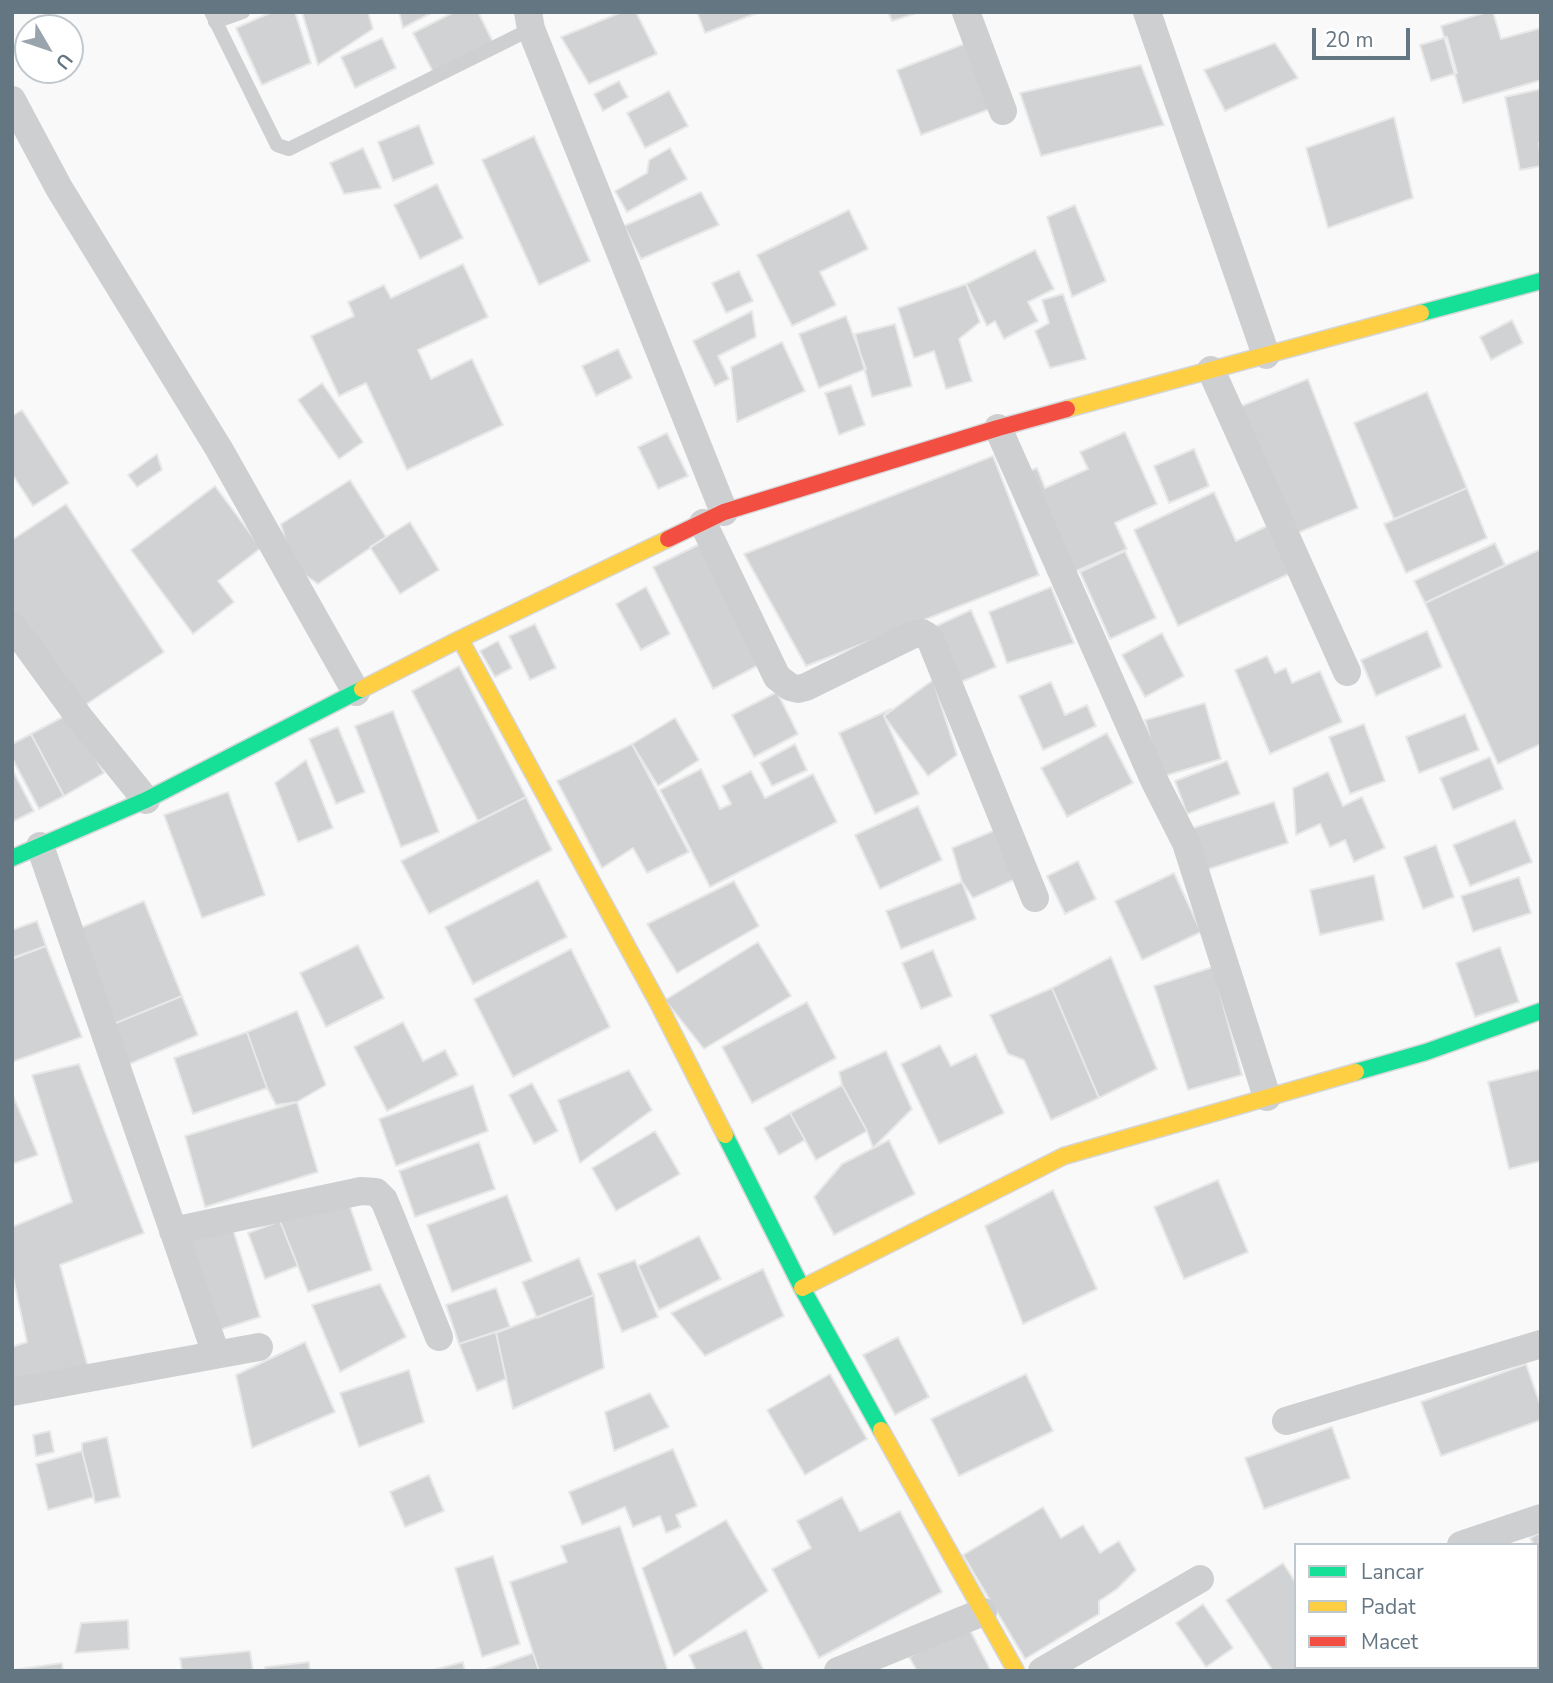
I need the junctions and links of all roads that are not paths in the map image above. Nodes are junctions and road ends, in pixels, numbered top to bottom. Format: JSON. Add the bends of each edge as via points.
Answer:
{"nodes":[{"id":1,"x":243,"y":12,"type":"edge"},
{"id":2,"x":966,"y":12,"type":"edge"},
{"id":3,"x":1147,"y":12,"type":"edge"},
{"id":4,"x":213,"y":17,"type":"edge"},
{"id":5,"x":530,"y":21,"type":"edge"},
{"id":6,"x":12,"y":100,"type":"edge"},
{"id":7,"x":1003,"y":111,"type":"dead end"},
{"id":8,"x":1541,"y":281,"type":"edge"},
{"id":9,"x":1266,"y":355,"type":"junction"},
{"id":10,"x":1211,"y":370,"type":"junction"},
{"id":11,"x":998,"y":428,"type":"junction"},
{"id":12,"x":713,"y":518,"type":"junction"},
{"id":13,"x":12,"y":625,"type":"edge"},
{"id":14,"x":460,"y":639,"type":"junction"},
{"id":15,"x":1347,"y":671,"type":"dead end"},
{"id":16,"x":356,"y":692,"type":"junction"},
{"id":17,"x":146,"y":800,"type":"junction"},
{"id":18,"x":40,"y":845,"type":"junction"},
{"id":19,"x":12,"y":858,"type":"edge"},
{"id":20,"x":1035,"y":898,"type":"dead end"},
{"id":21,"x":1541,"y":1011,"type":"edge"},
{"id":22,"x":1267,"y":1097,"type":"junction"},
{"id":23,"x":173,"y":1231,"type":"junction"},
{"id":24,"x":802,"y":1288,"type":"junction"},
{"id":25,"x":439,"y":1337,"type":"dead end"},
{"id":26,"x":1541,"y":1343,"type":"edge"},
{"id":27,"x":259,"y":1347,"type":"dead end"},
{"id":28,"x":216,"y":1354,"type":"junction"},
{"id":29,"x":12,"y":1391,"type":"edge"},
{"id":30,"x":1286,"y":1421,"type":"dead end"},
{"id":31,"x":1541,"y":1518,"type":"edge"},
{"id":32,"x":1467,"y":1543,"type":"edge"},
{"id":33,"x":1200,"y":1579,"type":"dead end"},
{"id":34,"x":983,"y":1612,"type":"junction"},
{"id":35,"x":838,"y":1671,"type":"edge"},
{"id":36,"x":1016,"y":1671,"type":"edge"},
{"id":37,"x":1042,"y":1671,"type":"edge"}],
"edges":[{"from":1,"to":4,"type":"lane"},
{"from":2,"to":7,"type":"street"},
{"from":3,"to":9,"type":"street"},
{"from":4,"to":5,"type":"lane","via":[[277,145],[289,149]]},
{"from":5,"to":12,"type":"street"},
{"from":6,"to":16,"type":"street","via":[[59,188],[219,449]]},
{"from":8,"to":9,"type":"main road"},
{"from":9,"to":10,"type":"main road"},
{"from":10,"to":11,"type":"main road"},
{"from":10,"to":15,"type":"street"},
{"from":11,"to":12,"type":"main road"},
{"from":11,"to":22,"type":"street","via":[[1186,843]]},
{"from":12,"to":14,"type":"main road"},
{"from":12,"to":20,"type":"street","via":[[777,677],[790,687],[806,687],[917,633],[928,636]]},
{"from":13,"to":17,"type":"street"},
{"from":14,"to":16,"type":"main road"},
{"from":14,"to":24,"type":"main road","via":[[659,1003]]},
{"from":16,"to":17,"type":"main road"},
{"from":17,"to":18,"type":"main road"},
{"from":18,"to":19,"type":"main road"},
{"from":18,"to":23,"type":"street"},
{"from":21,"to":22,"type":"main road","via":[[1426,1052]]},
{"from":22,"to":24,"type":"main road","via":[[1064,1156]]},
{"from":23,"to":25,"type":"street","via":[[361,1191],[376,1192],[391,1216]]},
{"from":23,"to":28,"type":"street"},
{"from":24,"to":34,"type":"main road"},
{"from":26,"to":30,"type":"street"},
{"from":27,"to":28,"type":"street"},
{"from":28,"to":29,"type":"street"},
{"from":31,"to":32,"type":"street"},
{"from":33,"to":37,"type":"street"},
{"from":34,"to":35,"type":"street"},
{"from":34,"to":36,"type":"main road"}]}
